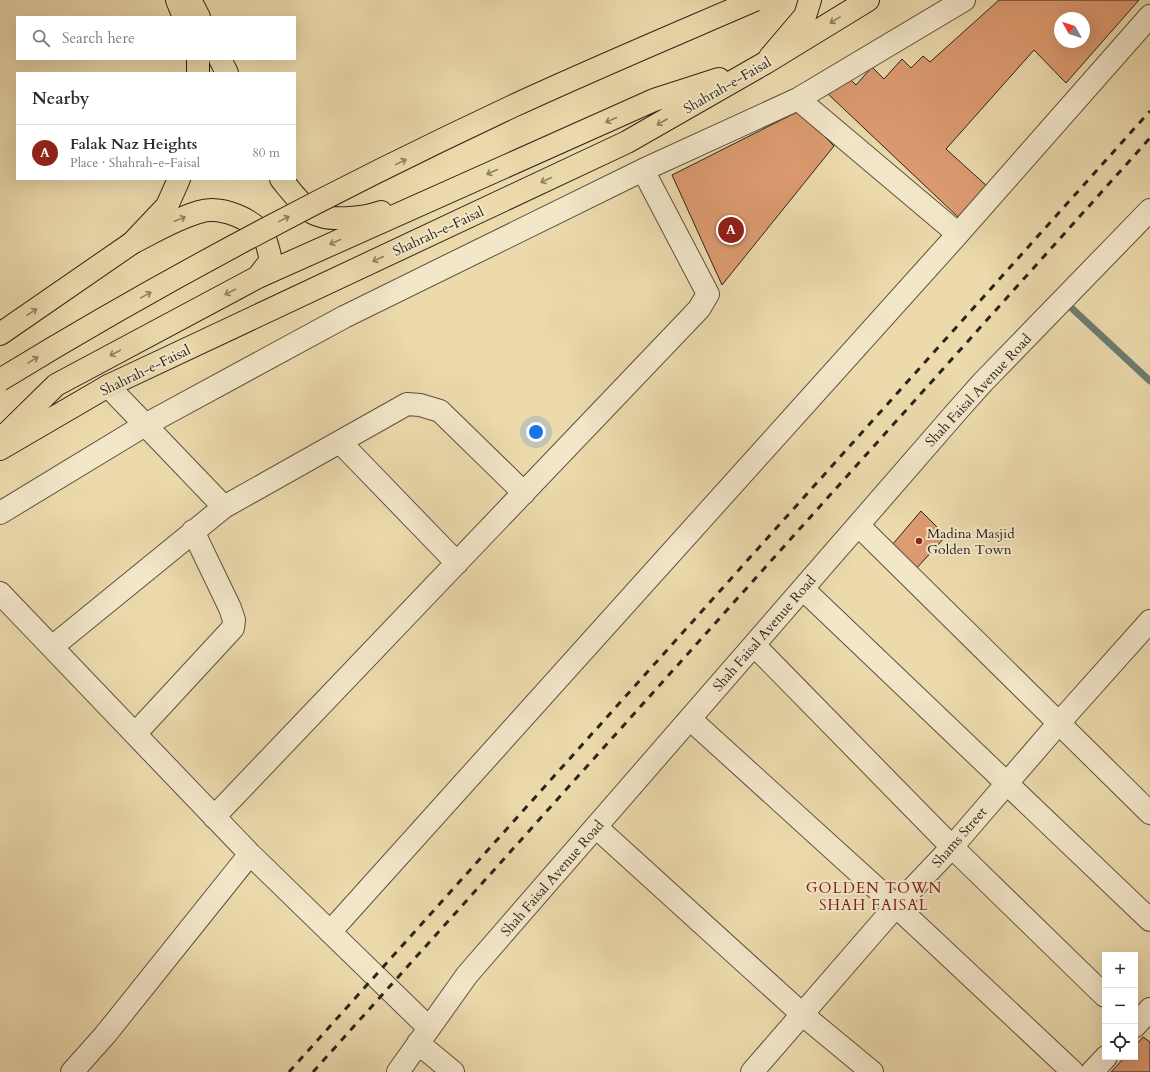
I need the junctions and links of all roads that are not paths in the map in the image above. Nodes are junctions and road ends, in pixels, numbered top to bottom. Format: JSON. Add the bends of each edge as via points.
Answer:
{"nodes":[{"id":1,"x":177,"y":0,"type":"edge"},
{"id":2,"x":190,"y":0,"type":"edge"},
{"id":3,"x":755,"y":0,"type":"edge"},
{"id":4,"x":810,"y":0,"type":"edge"},
{"id":5,"x":868,"y":0,"type":"edge"},
{"id":6,"x":964,"y":0,"type":"edge"},
{"id":7,"x":184,"y":16,"type":"edge"},
{"id":8,"x":198,"y":16,"type":"edge"},
{"id":9,"x":1150,"y":16,"type":"edge"},
{"id":10,"x":198,"y":60,"type":"edge"},
{"id":11,"x":220,"y":60,"type":"edge"},
{"id":12,"x":766,"y":63,"type":"junction"},
{"id":13,"x":198,"y":72,"type":"edge"},
{"id":14,"x":226,"y":72,"type":"edge"},
{"id":15,"x":798,"y":99,"type":"junction"},
{"id":16,"x":643,"y":170,"type":"junction"},
{"id":17,"x":179,"y":180,"type":"edge"},
{"id":18,"x":282,"y":180,"type":"edge"},
{"id":19,"x":464,"y":185,"type":"junction"},
{"id":20,"x":1150,"y":211,"type":"edge"},
{"id":21,"x":958,"y":234,"type":"junction"},
{"id":22,"x":132,"y":243,"type":"junction"},
{"id":23,"x":258,"y":277,"type":"junction"},
{"id":24,"x":0,"y":334,"type":"edge"},
{"id":25,"x":0,"y":380,"type":"edge"},
{"id":26,"x":108,"y":386,"type":"junction"},
{"id":27,"x":145,"y":425,"type":"junction"},
{"id":28,"x":0,"y":440,"type":"edge"},
{"id":29,"x":340,"y":442,"type":"junction"},
{"id":30,"x":0,"y":449,"type":"edge"},
{"id":31,"x":524,"y":493,"type":"junction"},
{"id":32,"x":224,"y":507,"type":"junction"},
{"id":33,"x":0,"y":513,"type":"edge"},
{"id":34,"x":858,"y":525,"type":"junction"},
{"id":35,"x":193,"y":531,"type":"junction"},
{"id":36,"x":457,"y":563,"type":"junction"},
{"id":37,"x":803,"y":589,"type":"junction"},
{"id":38,"x":0,"y":594,"type":"edge"},
{"id":39,"x":1150,"y":621,"type":"edge"},
{"id":40,"x":754,"y":645,"type":"junction"},
{"id":41,"x":52,"y":647,"type":"junction"},
{"id":42,"x":690,"y":719,"type":"junction"},
{"id":43,"x":1058,"y":724,"type":"junction"},
{"id":44,"x":135,"y":734,"type":"junction"},
{"id":45,"x":1006,"y":783,"type":"junction"},
{"id":46,"x":1150,"y":813,"type":"edge"},
{"id":47,"x":214,"y":816,"type":"junction"},
{"id":48,"x":596,"y":827,"type":"junction"},
{"id":49,"x":952,"y":847,"type":"junction"},
{"id":50,"x":250,"y":854,"type":"junction"},
{"id":51,"x":896,"y":906,"type":"junction"},
{"id":52,"x":1150,"y":920,"type":"edge"},
{"id":53,"x":330,"y":932,"type":"junction"},
{"id":54,"x":1102,"y":993,"type":"edge"},
{"id":55,"x":1150,"y":1009,"type":"edge"},
{"id":56,"x":803,"y":1015,"type":"junction"},
{"id":57,"x":1136,"y":1024,"type":"edge"},
{"id":58,"x":424,"y":1036,"type":"junction"},
{"id":59,"x":1103,"y":1060,"type":"edge"},
{"id":60,"x":72,"y":1072,"type":"edge"},
{"id":61,"x":398,"y":1072,"type":"edge"},
{"id":62,"x":453,"y":1072,"type":"edge"},
{"id":63,"x":752,"y":1072,"type":"edge"},
{"id":64,"x":872,"y":1072,"type":"edge"},
{"id":65,"x":1073,"y":1072,"type":"edge"},
{"id":66,"x":1092,"y":1072,"type":"edge"}],
"edges":[{"from":1,"to":7,"type":"main road"},
{"from":2,"to":8,"type":"main road"},
{"from":25,"to":3,"type":"main road","one_way":true,"bridge":true,"via":[[81,331],[278,222],[513,106]]},
{"from":4,"to":12,"type":"main road","via":[[805,16]]},
{"from":5,"to":12,"type":"main road","name":"Shahrah-e-Faisal","one_way":true},
{"from":6,"to":15,"type":"street"},
{"from":9,"to":21,"type":"street"},
{"from":10,"to":13,"type":"main road"},
{"from":11,"to":14,"type":"main road"},
{"from":12,"to":19,"type":"main road","one_way":true,"via":[[654,100]]},
{"from":12,"to":26,"type":"main road","name":"Shahrah-e-Faisal","one_way":true,"via":[[628,142]]},
{"from":15,"to":16,"type":"street"},
{"from":15,"to":21,"type":"street"},
{"from":16,"to":27,"type":"street","via":[[344,316]]},
{"from":16,"to":31,"type":"street","via":[[708,294],[699,309]]},
{"from":17,"to":22,"type":"main road","via":[[167,206]]},
{"from":18,"to":19,"type":"main road","via":[[299,201],[315,214],[340,218],[365,217]]},
{"from":19,"to":23,"type":"main road","one_way":true},
{"from":20,"to":34,"type":"street","name":"Shah Faisal Avenue Road","via":[[983,382]]},
{"from":21,"to":53,"type":"street"},
{"from":22,"to":23,"type":"main road","one_way":true,"via":[[170,223],[201,211],[227,212],[248,220],[265,238],[271,260]]},
{"from":24,"to":22,"type":"main road","one_way":true},
{"from":23,"to":28,"type":"main road","one_way":true,"via":[[56,385]]},
{"from":26,"to":27,"type":"street"},
{"from":26,"to":30,"type":"main road","name":"Shahrah-e-Faisal"},
{"from":27,"to":32,"type":"street"},
{"from":27,"to":33,"type":"street"},
{"from":29,"to":31,"type":"street","via":[[407,404],[420,405],[440,411]]},
{"from":29,"to":32,"type":"street"},
{"from":29,"to":36,"type":"street"},
{"from":31,"to":36,"type":"street"},
{"from":32,"to":35,"type":"street"},
{"from":34,"to":37,"type":"street","name":"Shah Faisal Avenue Road"},
{"from":34,"to":43,"type":"street"},
{"from":35,"to":41,"type":"street"},
{"from":35,"to":44,"type":"street","via":[[230,608],[234,620],[233,628]]},
{"from":36,"to":47,"type":"street"},
{"from":37,"to":40,"type":"street","name":"Shah Faisal Avenue Road"},
{"from":37,"to":45,"type":"street"},
{"from":38,"to":41,"type":"street"},
{"from":39,"to":43,"type":"street","name":"Shams Street"},
{"from":40,"to":42,"type":"street","name":"Shah Faisal Avenue Road"},
{"from":40,"to":49,"type":"street"},
{"from":41,"to":44,"type":"street"},
{"from":42,"to":48,"type":"street","name":"Shah Faisal Avenue Road"},
{"from":42,"to":51,"type":"street"},
{"from":43,"to":45,"type":"street","name":"Shams Street"},
{"from":43,"to":46,"type":"street"},
{"from":44,"to":47,"type":"street"},
{"from":45,"to":49,"type":"street","name":"Shams Street"},
{"from":45,"to":52,"type":"street"},
{"from":47,"to":50,"type":"street"},
{"from":48,"to":56,"type":"street"},
{"from":48,"to":58,"type":"street","name":"Shah Faisal Avenue Road","via":[[467,976]]},
{"from":49,"to":51,"type":"street","name":"Shams Street"},
{"from":49,"to":54,"type":"street"},
{"from":50,"to":53,"type":"street"},
{"from":50,"to":60,"type":"street","via":[[105,1036]]},
{"from":51,"to":56,"type":"street","name":"Shams Street"},
{"from":51,"to":65,"type":"street"},
{"from":53,"to":58,"type":"street"},
{"from":55,"to":57,"type":"street"},
{"from":56,"to":63,"type":"street","name":"Shams Street"},
{"from":56,"to":64,"type":"street"},
{"from":58,"to":61,"type":"street","name":"Shah Faisal Avenue Road"},
{"from":58,"to":62,"type":"street"},
{"from":59,"to":66,"type":"street"}]}
